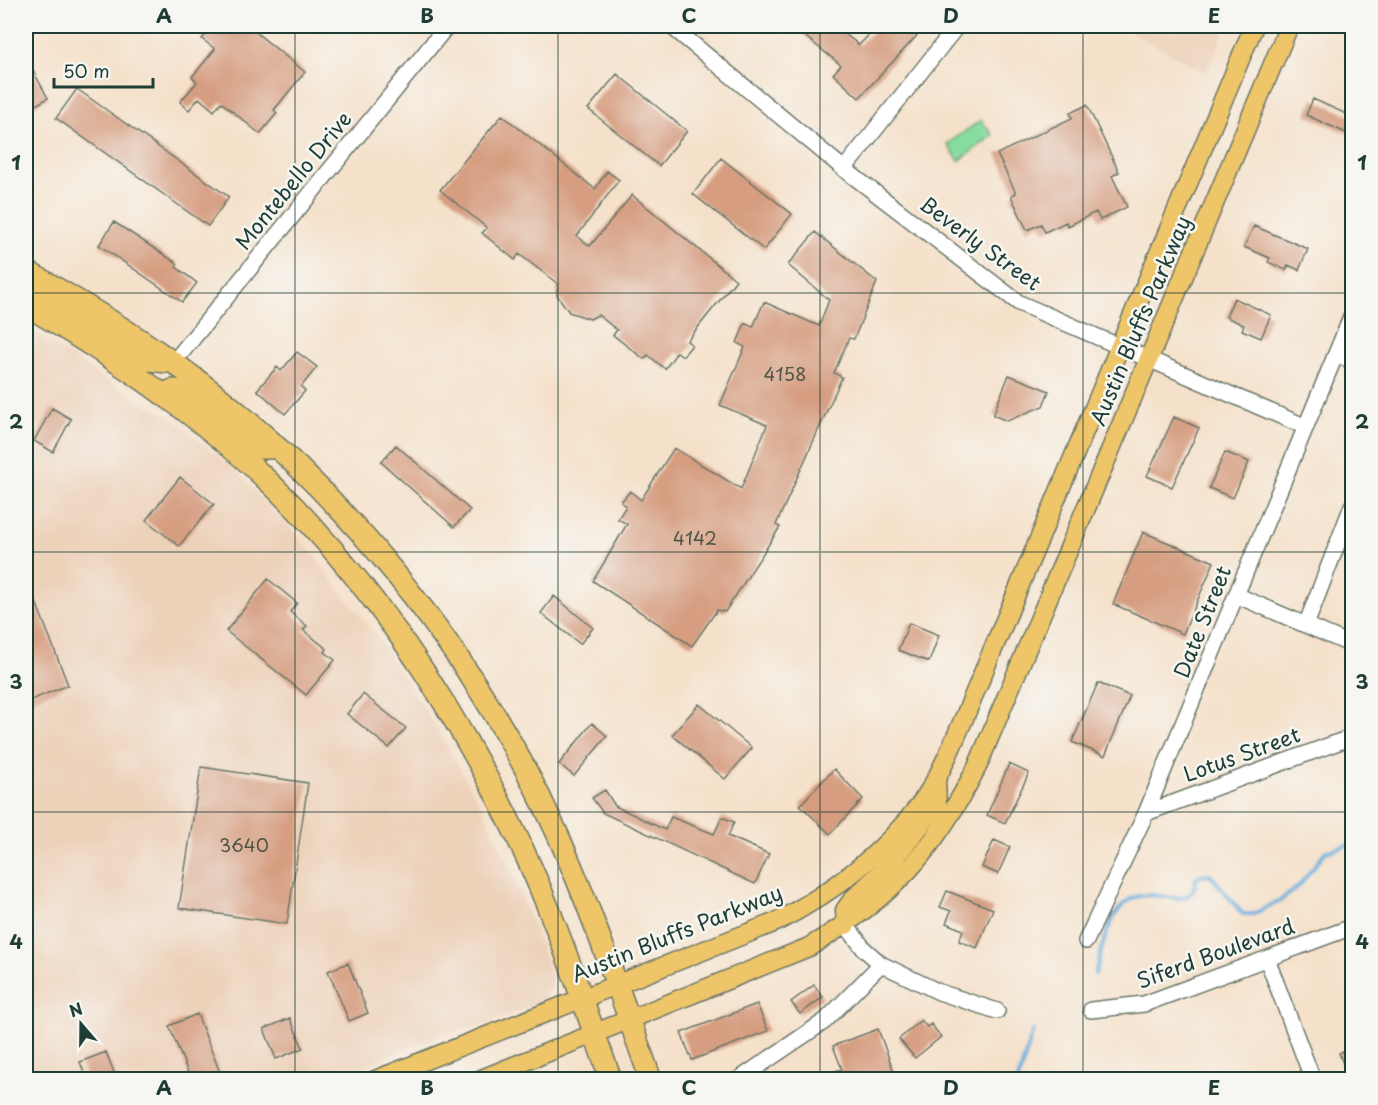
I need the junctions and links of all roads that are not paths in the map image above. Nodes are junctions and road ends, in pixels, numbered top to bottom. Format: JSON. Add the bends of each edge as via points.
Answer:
{"nodes":[{"id":1,"x":447,"y":26,"type":"edge"},
{"id":2,"x":671,"y":26,"type":"edge"},
{"id":3,"x":957,"y":26,"type":"edge"},
{"id":4,"x":1254,"y":26,"type":"edge"},
{"id":5,"x":1289,"y":26,"type":"edge"},
{"id":6,"x":844,"y":169,"type":"junction"},
{"id":7,"x":26,"y":271,"type":"edge"},
{"id":8,"x":26,"y":289,"type":"edge"},
{"id":9,"x":26,"y":305,"type":"edge"},
{"id":10,"x":1353,"y":315,"type":"edge"},
{"id":11,"x":1120,"y":348,"type":"junction"},
{"id":12,"x":1336,"y":354,"type":"junction"},
{"id":13,"x":1150,"y":360,"type":"junction"},
{"id":14,"x":1353,"y":361,"type":"edge"},
{"id":15,"x":173,"y":363,"type":"junction"},
{"id":16,"x":162,"y":394,"type":"junction"},
{"id":17,"x":1306,"y":427,"type":"junction"},
{"id":18,"x":276,"y":448,"type":"junction"},
{"id":19,"x":1353,"y":506,"type":"edge"},
{"id":20,"x":1016,"y":595,"type":"junction"},
{"id":21,"x":1236,"y":595,"type":"junction"},
{"id":22,"x":1306,"y":625,"type":"junction"},
{"id":23,"x":1032,"y":634,"type":"junction"},
{"id":24,"x":1353,"y":645,"type":"edge"},
{"id":25,"x":1353,"y":737,"type":"edge"},
{"id":26,"x":936,"y":779,"type":"junction"},
{"id":27,"x":1146,"y":813,"type":"junction"},
{"id":28,"x":846,"y":925,"type":"junction"},
{"id":29,"x":1353,"y":927,"type":"edge"},
{"id":30,"x":1086,"y":941,"type":"dead end"},
{"id":31,"x":1267,"y":959,"type":"junction"},
{"id":32,"x":881,"y":964,"type":"junction"},
{"id":33,"x":615,"y":984,"type":"junction"},
{"id":34,"x":581,"y":997,"type":"junction"},
{"id":35,"x":1091,"y":1010,"type":"dead end"},
{"id":36,"x":997,"y":1011,"type":"dead end"},
{"id":37,"x":629,"y":1020,"type":"junction"},
{"id":38,"x":595,"y":1034,"type":"junction"},
{"id":39,"x":375,"y":1080,"type":"edge"},
{"id":40,"x":479,"y":1080,"type":"edge"},
{"id":41,"x":611,"y":1080,"type":"edge"},
{"id":42,"x":651,"y":1080,"type":"edge"},
{"id":43,"x":738,"y":1080,"type":"edge"},
{"id":44,"x":1313,"y":1080,"type":"edge"}],
"edges":[{"from":1,"to":15,"type":"street","name":"Montebello Drive"},
{"from":2,"to":6,"type":"street","name":"Beverly Street"},
{"from":3,"to":6,"type":"street"},
{"from":4,"to":11,"type":"main road","name":"Austin Bluffs Parkway"},
{"from":5,"to":13,"type":"main road","name":"Austin Bluffs Parkway"},
{"from":6,"to":11,"type":"street","name":"Beverly Street","via":[[1019,303]]},
{"from":7,"to":15,"type":"highway","via":[[96,311]]},
{"from":8,"to":15,"type":"highway","via":[[140,358]]},
{"from":9,"to":16,"type":"highway"},
{"from":10,"to":12,"type":"street","name":"Date Street"},
{"from":11,"to":13,"type":"street","name":"Beverly Street"},
{"from":11,"to":20,"type":"main road","name":"Austin Bluffs Parkway"},
{"from":12,"to":14,"type":"street"},
{"from":12,"to":17,"type":"street","name":"Date Street"},
{"from":13,"to":17,"type":"street","name":"Beverly Street"},
{"from":13,"to":23,"type":"main road","name":"Austin Bluffs Parkway"},
{"from":15,"to":18,"type":"highway"},
{"from":16,"to":18,"type":"highway","via":[[183,391],[249,445]]},
{"from":16,"to":34,"type":"highway","via":[[271,484],[311,525],[412,657],[478,762],[520,843]]},
{"from":17,"to":21,"type":"street","name":"Date Street"},
{"from":18,"to":33,"type":"highway","via":[[351,523],[446,637],[518,757],[556,830]]},
{"from":19,"to":22,"type":"street"},
{"from":20,"to":23,"type":"main road","via":[[1027,610]]},
{"from":20,"to":26,"type":"main road","name":"Austin Bluffs Parkway"},
{"from":21,"to":22,"type":"street"},
{"from":21,"to":27,"type":"street","name":"Date Street"},
{"from":22,"to":24,"type":"street"},
{"from":23,"to":28,"type":"main road","name":"Austin Bluffs Parkway","via":[[954,812],[903,878]]},
{"from":25,"to":27,"type":"street","name":"Lotus Street"},
{"from":26,"to":28,"type":"main road","via":[[937,804],[893,861],[853,899],[845,910]]},
{"from":26,"to":33,"type":"main road","name":"Austin Bluffs Parkway","via":[[922,802],[884,845],[859,868],[802,908],[776,922]]},
{"from":27,"to":30,"type":"street","name":"Date Street"},
{"from":28,"to":32,"type":"street"},
{"from":28,"to":37,"type":"main road","name":"Austin Bluffs Parkway","via":[[768,965]]},
{"from":29,"to":31,"type":"street","name":"Siferd Boulevard"},
{"from":31,"to":35,"type":"street","name":"Siferd Boulevard","via":[[1144,1004]]},
{"from":31,"to":44,"type":"street"},
{"from":32,"to":36,"type":"street","via":[[960,1000]]},
{"from":32,"to":43,"type":"street","via":[[825,1021]]},
{"from":33,"to":34,"type":"main road","name":"Austin Bluffs Parkway"},
{"from":33,"to":37,"type":"highway"},
{"from":34,"to":38,"type":"highway"},
{"from":34,"to":39,"type":"main road","name":"Austin Bluffs Parkway"},
{"from":37,"to":38,"type":"main road","name":"Austin Bluffs Parkway"},
{"from":37,"to":42,"type":"highway"},
{"from":38,"to":40,"type":"main road","name":"Austin Bluffs Parkway"},
{"from":38,"to":41,"type":"highway"}]}
